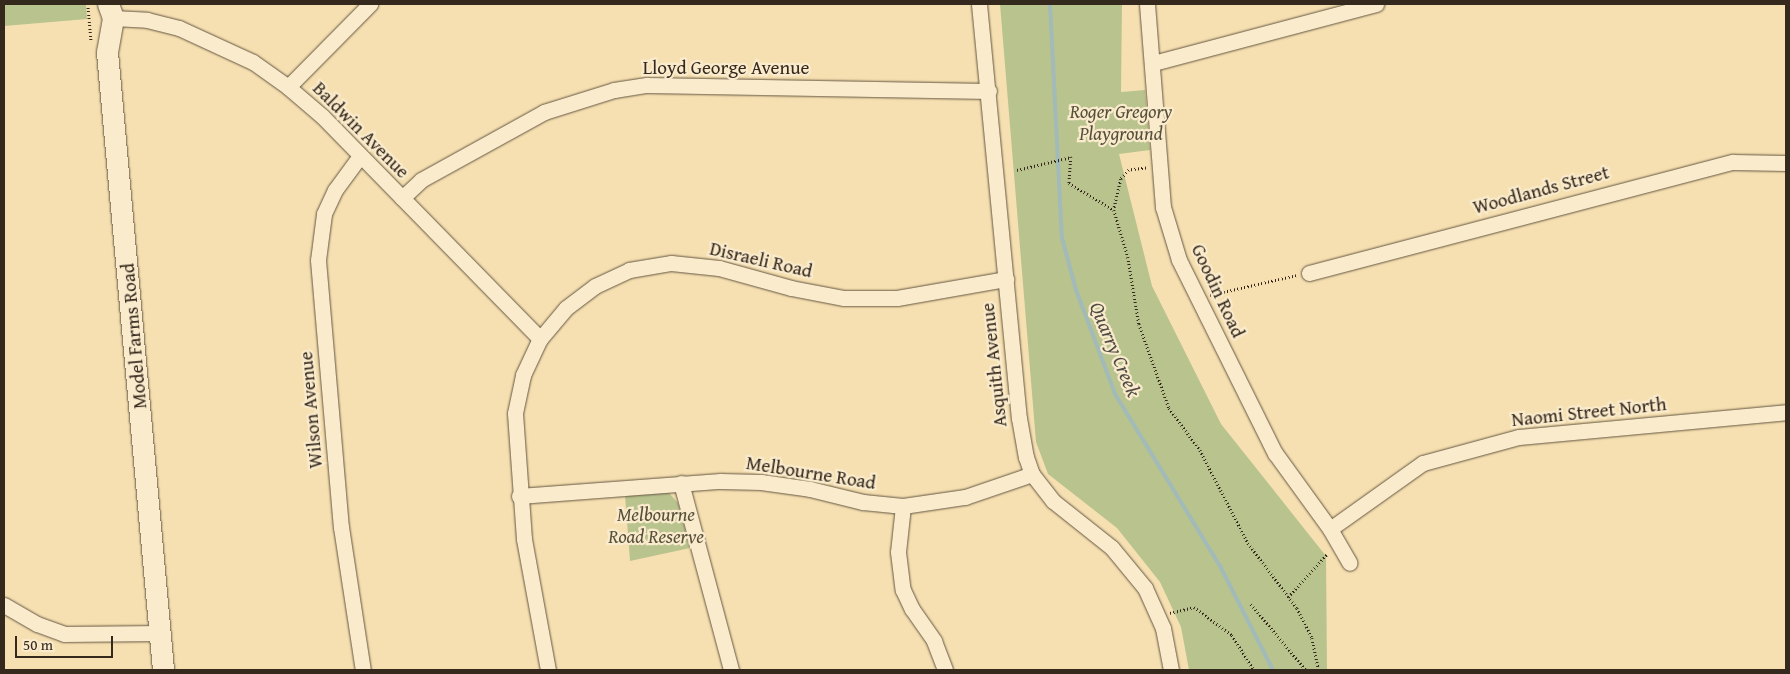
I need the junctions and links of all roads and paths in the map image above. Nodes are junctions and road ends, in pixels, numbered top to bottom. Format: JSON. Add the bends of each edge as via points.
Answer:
{"nodes":[{"id":1,"x":370,"y":4,"type":"edge"},
{"id":2,"x":979,"y":4,"type":"edge"},
{"id":3,"x":1146,"y":4,"type":"edge"},
{"id":4,"x":1376,"y":4,"type":"edge"},
{"id":5,"x":1325,"y":9,"type":"edge"},
{"id":6,"x":110,"y":11,"type":"edge"},
{"id":7,"x":1153,"y":64,"type":"junction"},
{"id":8,"x":288,"y":87,"type":"junction"},
{"id":9,"x":989,"y":91,"type":"junction"},
{"id":10,"x":360,"y":156,"type":"junction"},
{"id":11,"x":1786,"y":163,"type":"edge"},
{"id":12,"x":1160,"y":167,"type":"junction"},
{"id":13,"x":1017,"y":170,"type":"dead end"},
{"id":14,"x":402,"y":198,"type":"junction"},
{"id":15,"x":1114,"y":210,"type":"junction"},
{"id":16,"x":1309,"y":273,"type":"joint"},
{"id":17,"x":1006,"y":280,"type":"junction"},
{"id":18,"x":1228,"y":290,"type":"dead end"},
{"id":19,"x":540,"y":339,"type":"junction"},
{"id":20,"x":1786,"y":412,"type":"edge"},
{"id":21,"x":1032,"y":474,"type":"junction"},
{"id":22,"x":681,"y":483,"type":"junction"},
{"id":23,"x":519,"y":496,"type":"junction"},
{"id":24,"x":903,"y":506,"type":"junction"},
{"id":25,"x":1330,"y":529,"type":"junction"},
{"id":26,"x":1320,"y":559,"type":"dead end"},
{"id":27,"x":1350,"y":563,"type":"dead end"},
{"id":28,"x":1288,"y":598,"type":"junction"},
{"id":29,"x":1251,"y":604,"type":"dead end"},
{"id":30,"x":4,"y":605,"type":"edge"},
{"id":31,"x":1174,"y":612,"type":"dead end"},
{"id":32,"x":161,"y":633,"type":"junction"},
{"id":33,"x":163,"y":670,"type":"edge"},
{"id":34,"x":364,"y":670,"type":"edge"},
{"id":35,"x":548,"y":670,"type":"edge"},
{"id":36,"x":731,"y":670,"type":"edge"},
{"id":37,"x":945,"y":670,"type":"edge"},
{"id":38,"x":1171,"y":670,"type":"edge"},
{"id":39,"x":1254,"y":670,"type":"edge"},
{"id":40,"x":1306,"y":670,"type":"edge"},
{"id":41,"x":1319,"y":670,"type":"edge"}],
"edges":[{"from":1,"to":8,"type":"street"},
{"from":2,"to":9,"type":"street","name":"Asquith Avenue"},
{"from":3,"to":7,"type":"street","name":"Goodin Road"},
{"from":4,"to":5,"type":"street"},
{"from":5,"to":7,"type":"street"},
{"from":6,"to":8,"type":"street","name":"Baldwin Avenue","via":[[179,28],[253,62]]},
{"from":6,"to":32,"type":"street","name":"Model Farms Road","via":[[107,52]]},
{"from":7,"to":12,"type":"street","name":"Goodin Road"},
{"from":8,"to":10,"type":"street","name":"Baldwin Avenue"},
{"from":9,"to":14,"type":"street","name":"Lloyd George Avenue","via":[[647,85],[614,90],[544,112],[421,180]]},
{"from":9,"to":17,"type":"street","name":"Asquith Avenue"},
{"from":10,"to":14,"type":"street","name":"Baldwin Avenue"},
{"from":10,"to":34,"type":"street","name":"Wilson Avenue","via":[[335,190],[324,214],[318,260],[341,527]]},
{"from":11,"to":16,"type":"street","name":"Woodlands Street","via":[[1733,162]]},
{"from":12,"to":15,"type":"path","via":[[1129,170],[1121,179]]},
{"from":12,"to":25,"type":"street","name":"Goodin Road","via":[[1163,206],[1179,260],[1275,453]]},
{"from":13,"to":15,"type":"path","via":[[1071,157],[1069,183]]},
{"from":14,"to":19,"type":"street","name":"Baldwin Avenue"},
{"from":15,"to":28,"type":"path","via":[[1125,244],[1139,324],[1169,408],[1200,450],[1248,543]]},
{"from":16,"to":18,"type":"path"},
{"from":17,"to":19,"type":"street","name":"Disraeli Road","via":[[898,298],[844,298],[790,288],[719,268],[671,263],[629,270],[595,286],[566,308]]},
{"from":17,"to":21,"type":"street","name":"Asquith Avenue","via":[[1019,418]]},
{"from":19,"to":23,"type":"street","name":"Disraeli Road","via":[[523,375],[516,413]]},
{"from":20,"to":25,"type":"street","name":"Naomi Street North","via":[[1519,437],[1423,463]]},
{"from":21,"to":24,"type":"street","name":"Melbourne Road","via":[[965,497]]},
{"from":21,"to":38,"type":"street","name":"Asquith Avenue","via":[[1053,501],[1112,548],[1145,588],[1164,628]]},
{"from":22,"to":23,"type":"street","name":"Melbourne Road"},
{"from":22,"to":24,"type":"street","name":"Melbourne Road","via":[[761,482],[810,489],[863,502]]},
{"from":22,"to":36,"type":"street"},
{"from":23,"to":35,"type":"street","name":"Disraeli Road"},
{"from":24,"to":37,"type":"street","via":[[898,552],[903,590],[934,640]]},
{"from":25,"to":27,"type":"street","name":"Goodin Road"},
{"from":26,"to":28,"type":"path"},
{"from":28,"to":41,"type":"path","via":[[1312,638]]},
{"from":29,"to":40,"type":"path"},
{"from":30,"to":32,"type":"street","via":[[37,624],[64,634]]},
{"from":31,"to":39,"type":"path","via":[[1194,607],[1232,635]]},
{"from":32,"to":33,"type":"street","name":"Model Farms Road"}]}
